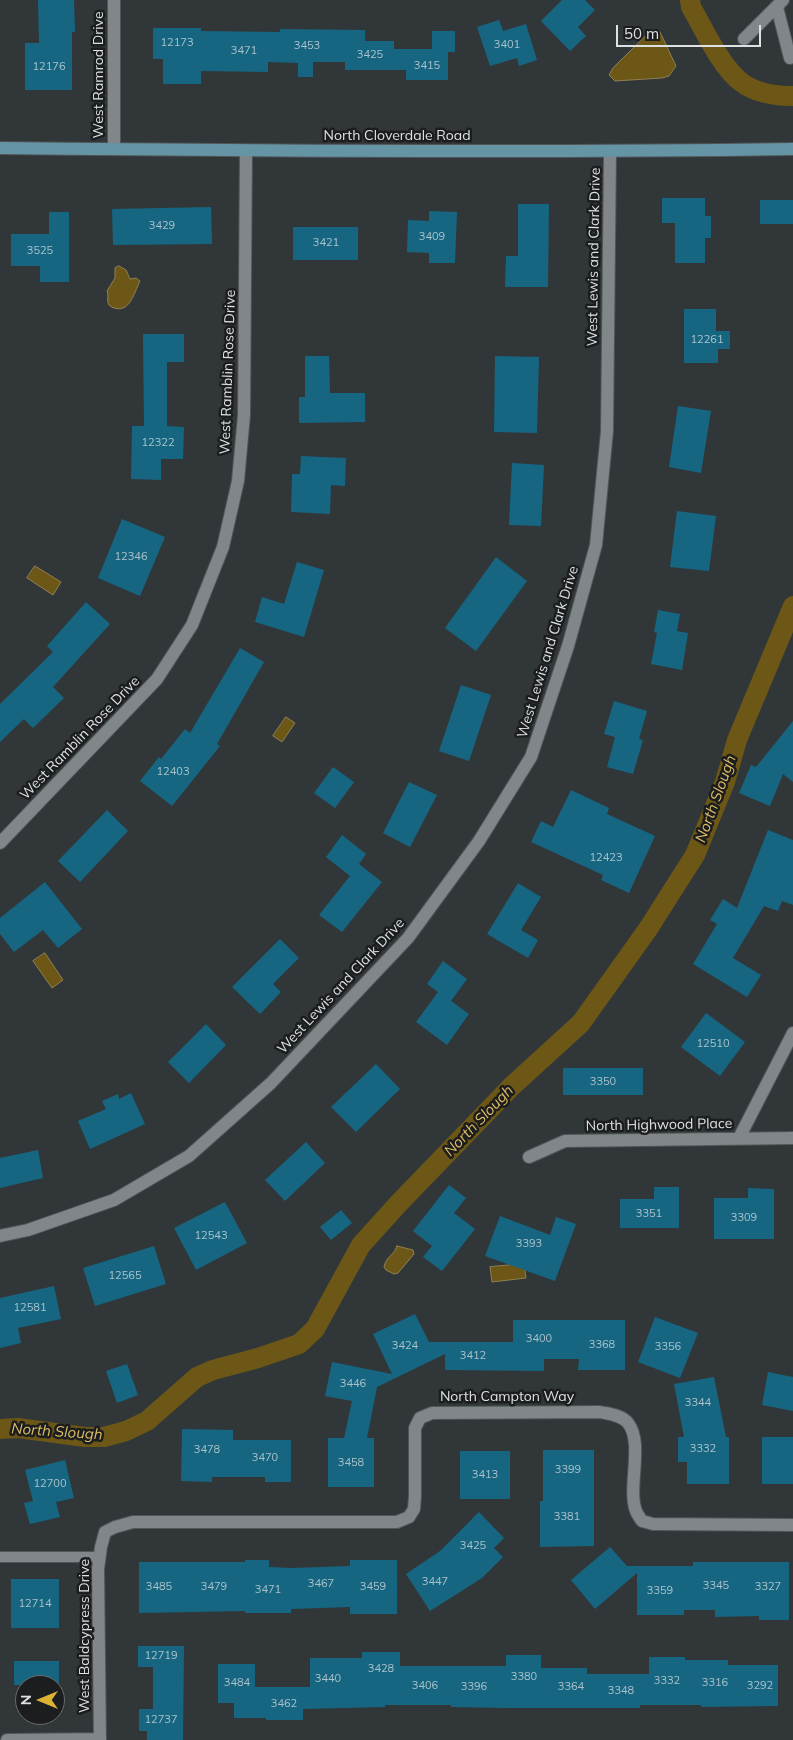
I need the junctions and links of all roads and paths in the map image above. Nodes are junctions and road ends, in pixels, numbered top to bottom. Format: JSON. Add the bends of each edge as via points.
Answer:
{"nodes":[{"id":1,"x":114,"y":0,"type":"edge"},
{"id":2,"x":780,"y":3,"type":"edge"},
{"id":3,"x":744,"y":39,"type":"dead end"},
{"id":4,"x":790,"y":58,"type":"dead end"},
{"id":5,"x":0,"y":148,"type":"edge"},
{"id":6,"x":114,"y":149,"type":"junction"},
{"id":7,"x":793,"y":149,"type":"edge"},
{"id":8,"x":246,"y":151,"type":"junction"},
{"id":9,"x":610,"y":152,"type":"junction"},
{"id":10,"x":0,"y":843,"type":"edge"},
{"id":11,"x":793,"y":1033,"type":"edge"},
{"id":12,"x":739,"y":1138,"type":"junction"},
{"id":13,"x":793,"y":1138,"type":"edge"},
{"id":14,"x":529,"y":1157,"type":"dead end"},
{"id":15,"x":0,"y":1236,"type":"edge"},
{"id":16,"x":793,"y":1525,"type":"edge"},
{"id":17,"x":105,"y":1532,"type":"joint"},
{"id":18,"x":0,"y":1557,"type":"edge"},
{"id":19,"x":100,"y":1557,"type":"junction"},
{"id":20,"x":7,"y":1740,"type":"edge"},
{"id":21,"x":100,"y":1740,"type":"edge"}],
"edges":[{"from":1,"to":6,"type":"street","name":"West Ramrod Drive"},
{"from":2,"to":3,"type":"street"},
{"from":2,"to":4,"type":"street"},
{"from":5,"to":6,"type":"main road","name":"North Cloverdale Road"},
{"from":6,"to":8,"type":"main road","name":"North Cloverdale Road"},
{"from":7,"to":9,"type":"main road","name":"North Cloverdale Road"},
{"from":8,"to":9,"type":"main road","name":"North Cloverdale Road"},
{"from":8,"to":10,"type":"street","name":"West Ramblin Rose Drive","via":[[244,415],[238,482],[223,547],[192,625],[157,679]]},
{"from":9,"to":15,"type":"street","name":"West Lewis and Clark Drive","via":[[607,431],[596,546],[568,646],[531,757],[479,841],[408,938],[271,1083],[189,1156],[114,1200],[28,1230]]},
{"from":11,"to":12,"type":"street"},
{"from":12,"to":13,"type":"street","name":"North Highwood Place"},
{"from":12,"to":14,"type":"street","name":"North Highwood Place","via":[[565,1141]]},
{"from":16,"to":17,"type":"street","name":"North Campton Way","via":[[653,1524],[642,1521],[635,1510],[635,1442],[628,1422],[618,1416],[600,1412],[432,1412],[420,1418],[415,1428],[414,1509],[409,1517],[397,1522],[133,1522]]},
{"from":17,"to":19,"type":"street","name":"West Baldcypress Drive"},
{"from":18,"to":19,"type":"lane"},
{"from":19,"to":21,"type":"street","name":"West Baldcypress Drive"},
{"from":20,"to":21,"type":"street"}]}
